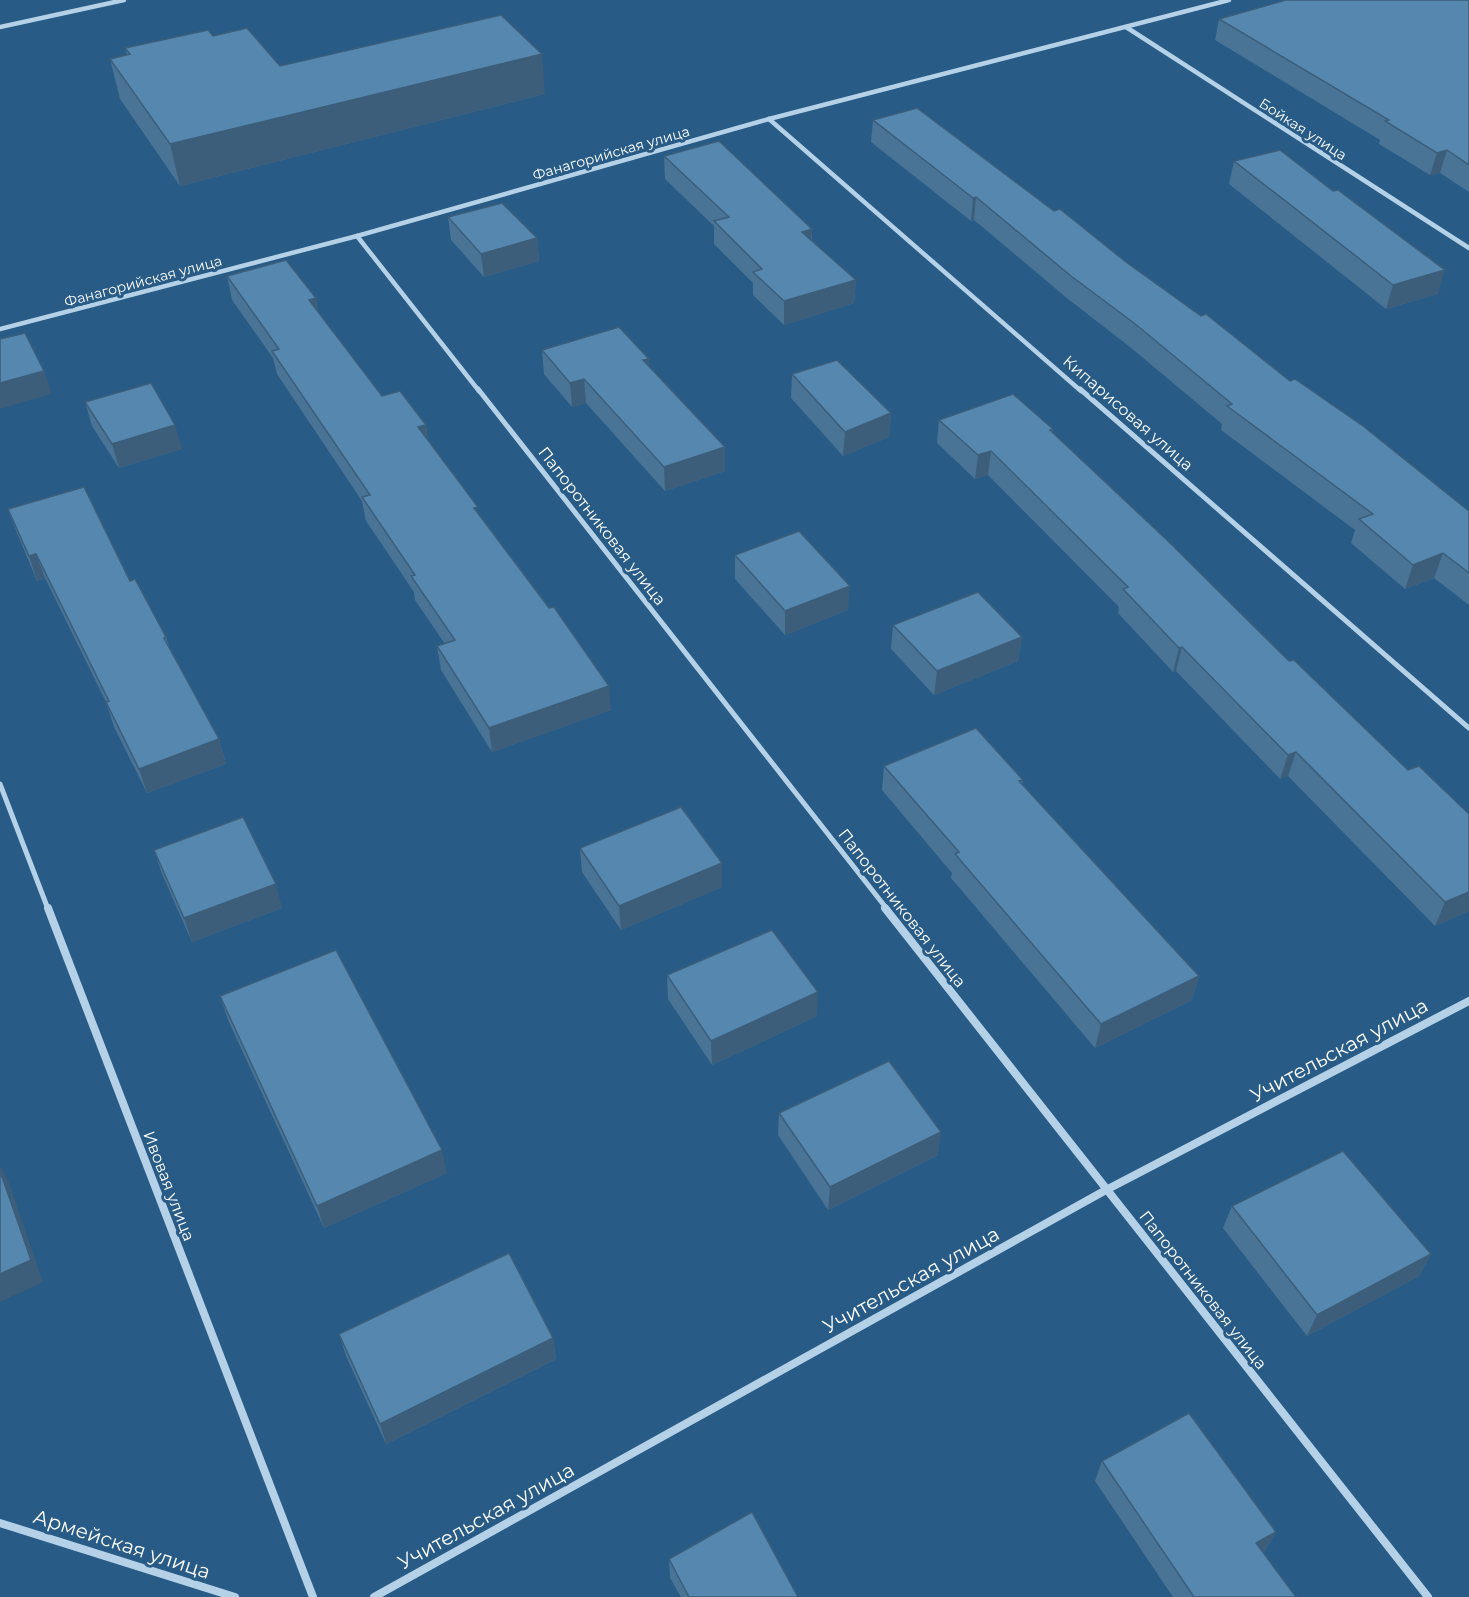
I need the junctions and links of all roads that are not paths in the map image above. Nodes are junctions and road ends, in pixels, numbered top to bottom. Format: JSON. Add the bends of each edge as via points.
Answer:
{"nodes":[{"id":1,"x":124,"y":0,"type":"edge"},
{"id":2,"x":1229,"y":0,"type":"edge"},
{"id":3,"x":0,"y":27,"type":"edge"},
{"id":4,"x":1126,"y":27,"type":"junction"},
{"id":5,"x":769,"y":119,"type":"junction"},
{"id":6,"x":357,"y":236,"type":"junction"},
{"id":7,"x":1469,"y":248,"type":"edge"},
{"id":8,"x":0,"y":329,"type":"edge"},
{"id":9,"x":1469,"y":728,"type":"edge"},
{"id":10,"x":0,"y":784,"type":"edge"},
{"id":11,"x":1469,"y":1000,"type":"edge"},
{"id":12,"x":1106,"y":1190,"type":"junction"},
{"id":13,"x":0,"y":1523,"type":"edge"},
{"id":14,"x":235,"y":1597,"type":"edge"},
{"id":15,"x":313,"y":1597,"type":"edge"},
{"id":16,"x":374,"y":1597,"type":"edge"},
{"id":17,"x":1428,"y":1597,"type":"edge"}],
"edges":[{"from":1,"to":3,"type":"street"},
{"from":2,"to":4,"type":"street","name":"Фанагорийская улица"},
{"from":4,"to":5,"type":"street","name":"Фанагорийская улица"},
{"from":4,"to":7,"type":"street","name":"Бойкая улица"},
{"from":5,"to":6,"type":"street","name":"Фанагорийская улица"},
{"from":5,"to":9,"type":"street","name":"Кипарисовая улица"},
{"from":6,"to":8,"type":"street","name":"Фанагорийская улица"},
{"from":6,"to":12,"type":"street","name":"Папоротниковая улица"},
{"from":10,"to":15,"type":"street","name":"Ивовая улица"},
{"from":11,"to":12,"type":"street","name":"Учительская улица"},
{"from":12,"to":16,"type":"street","name":"Учительская улица"},
{"from":12,"to":17,"type":"street","name":"Папоротниковая улица"},
{"from":13,"to":14,"type":"street","name":"Армейская улица"}]}
